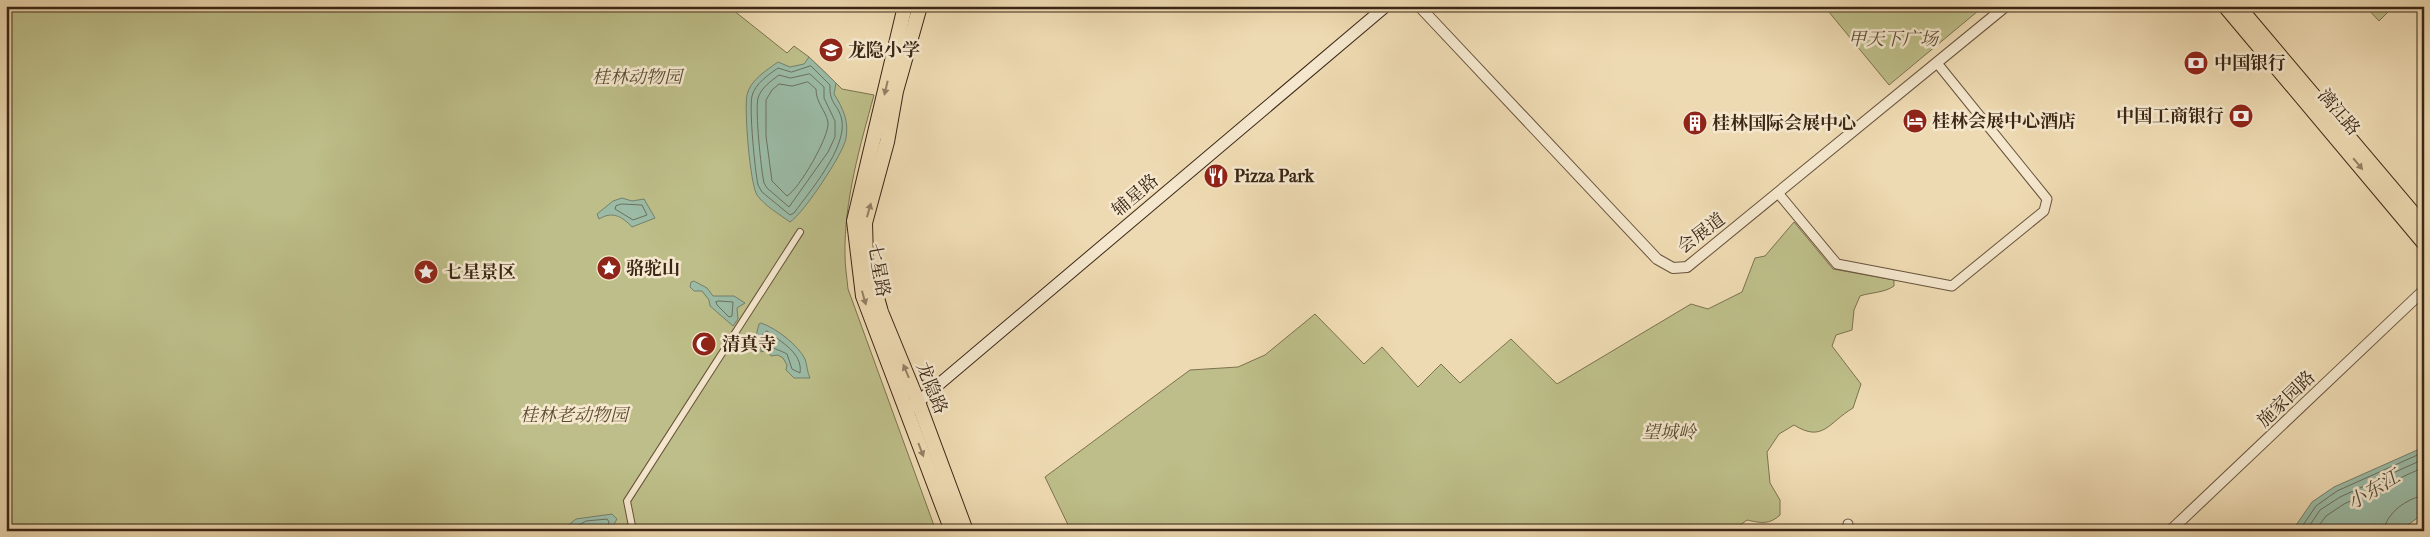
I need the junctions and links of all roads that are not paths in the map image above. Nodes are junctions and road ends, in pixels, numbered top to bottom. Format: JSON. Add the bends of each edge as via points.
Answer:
{"nodes":[{"id":1,"x":905,"y":6,"type":"edge"},
{"id":2,"x":920,"y":6,"type":"edge"},
{"id":3,"x":1419,"y":6,"type":"edge"},
{"id":4,"x":2006,"y":6,"type":"edge"},
{"id":5,"x":2225,"y":6,"type":"edge"},
{"id":6,"x":2238,"y":6,"type":"edge"},
{"id":7,"x":1382,"y":7,"type":"edge"},
{"id":8,"x":1937,"y":63,"type":"junction"},
{"id":9,"x":1778,"y":192,"type":"junction"},
{"id":10,"x":2424,"y":226,"type":"edge"},
{"id":11,"x":800,"y":232,"type":"dead end"},
{"id":12,"x":2424,"y":243,"type":"edge"},
{"id":13,"x":866,"y":258,"type":"joint"},
{"id":14,"x":2424,"y":290,"type":"edge"},
{"id":15,"x":918,"y":402,"type":"junction"},
{"id":16,"x":906,"y":411,"type":"junction"},
{"id":17,"x":633,"y":531,"type":"edge"},
{"id":18,"x":952,"y":531,"type":"edge"},
{"id":19,"x":966,"y":531,"type":"edge"},
{"id":20,"x":2170,"y":531,"type":"edge"}],
"edges":[{"from":1,"to":16,"type":"main road","name":"七星路","one_way":true,"via":[[854,221],[863,296]]},
{"from":13,"to":2,"type":"main road","name":"七星路","one_way":true,"via":[[865,223]]},
{"from":3,"to":9,"type":"street","name":"会展道","via":[[1657,259],[1673,268],[1687,267]]},
{"from":4,"to":8,"type":"street","name":"会展道"},
{"from":5,"to":12,"type":"main road","name":"漓江路","one_way":true},
{"from":6,"to":10,"type":"main road","name":"漓江路"},
{"from":7,"to":15,"type":"main road","name":"辅星路"},
{"from":8,"to":9,"type":"street","name":"会展道"},
{"from":8,"to":9,"type":"street","via":[[2047,200],[2044,212],[1952,286],[1836,264]]},
{"from":11,"to":17,"type":"street","via":[[627,501]]},
{"from":15,"to":13,"type":"main road","name":"龙隐路","one_way":true,"via":[[881,312]]},
{"from":14,"to":20,"type":"street","name":"施家园路"},
{"from":15,"to":16,"type":"main road","name":"辅星路"},
{"from":15,"to":19,"type":"main road","name":"龙隐路"},
{"from":16,"to":18,"type":"main road","name":"七星路","one_way":true}]}
